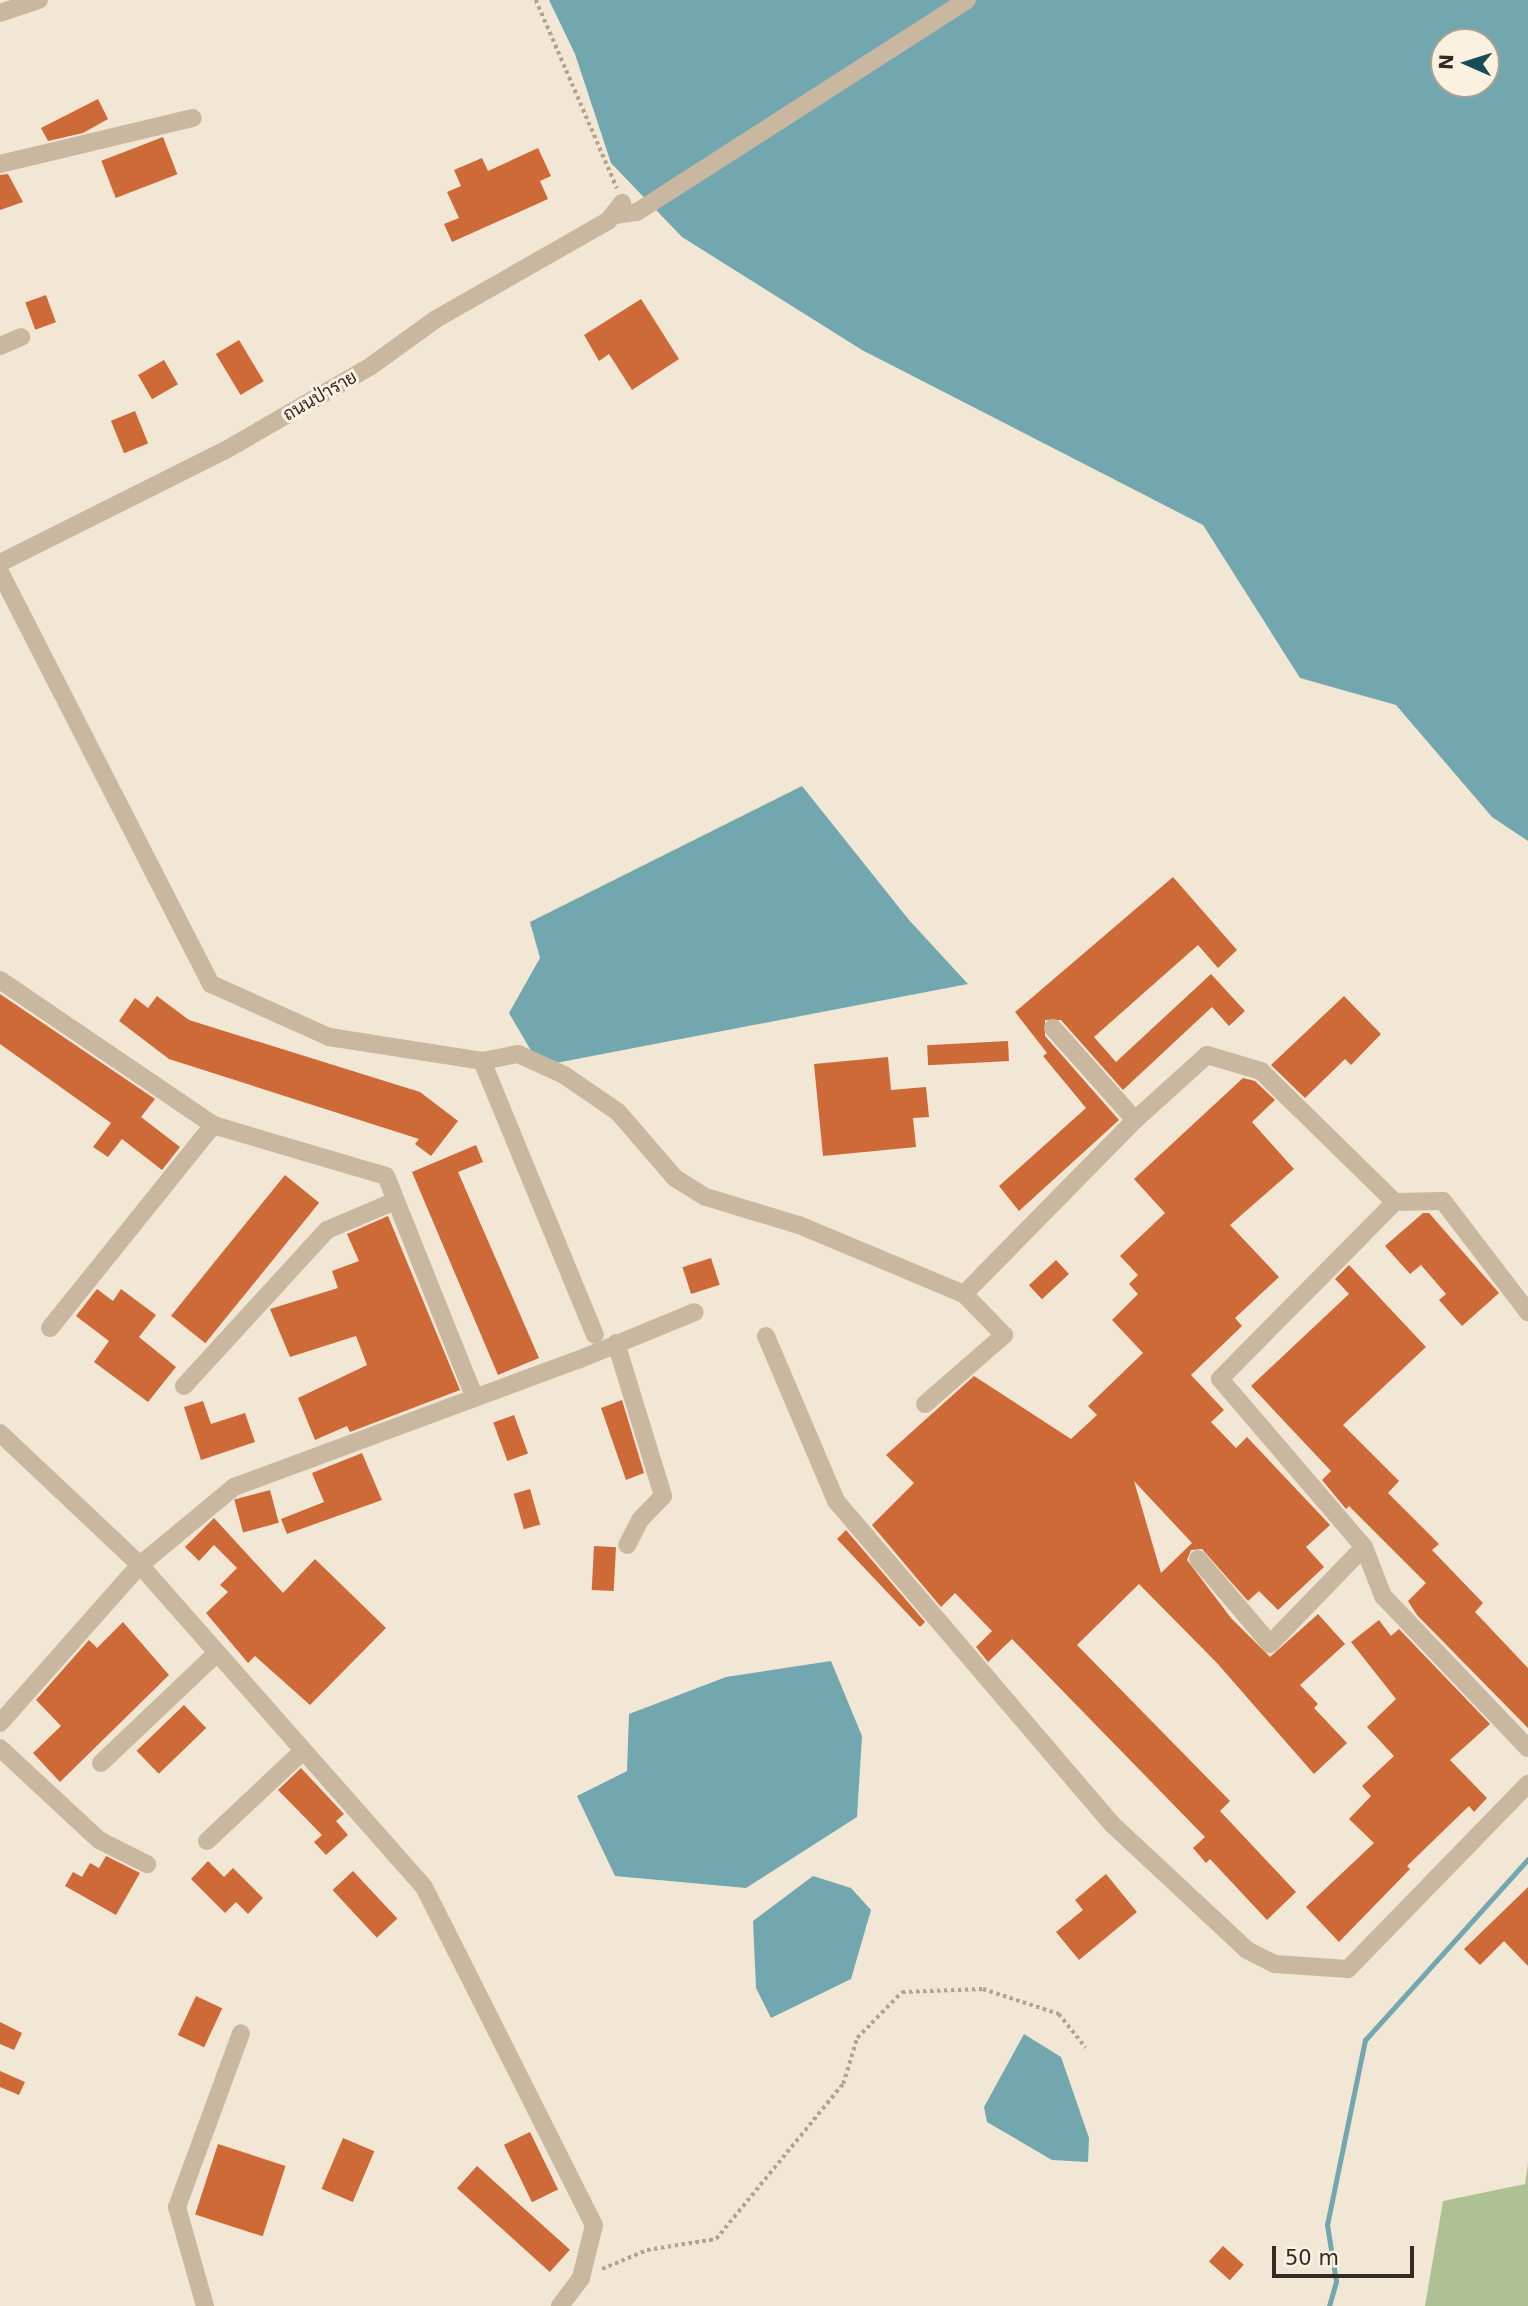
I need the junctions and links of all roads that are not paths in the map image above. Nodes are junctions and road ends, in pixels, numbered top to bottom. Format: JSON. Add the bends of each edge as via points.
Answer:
{"nodes":[{"id":1,"x":39,"y":0,"type":"edge"},
{"id":2,"x":967,"y":0,"type":"edge"},
{"id":3,"x":0,"y":13,"type":"edge"},
{"id":4,"x":193,"y":118,"type":"dead end"},
{"id":5,"x":0,"y":164,"type":"edge"},
{"id":6,"x":21,"y":337,"type":"dead end"},
{"id":7,"x":0,"y":346,"type":"edge"},
{"id":8,"x":0,"y":564,"type":"edge"},
{"id":9,"x":0,"y":572,"type":"edge"},
{"id":10,"x":0,"y":980,"type":"edge"},
{"id":11,"x":1054,"y":1028,"type":"dead end"},
{"id":12,"x":482,"y":1062,"type":"junction"},
{"id":13,"x":1135,"y":1120,"type":"junction"},
{"id":14,"x":213,"y":1125,"type":"junction"},
{"id":15,"x":395,"y":1201,"type":"junction"},
{"id":16,"x":1395,"y":1202,"type":"junction"},
{"id":17,"x":964,"y":1294,"type":"junction"},
{"id":18,"x":695,"y":1312,"type":"dead end"},
{"id":19,"x":1528,"y":1312,"type":"edge"},
{"id":20,"x":50,"y":1328,"type":"dead end"},
{"id":21,"x":595,"y":1335,"type":"dead end"},
{"id":22,"x":766,"y":1336,"type":"dead end"},
{"id":23,"x":616,"y":1343,"type":"junction"},
{"id":24,"x":184,"y":1386,"type":"dead end"},
{"id":25,"x":471,"y":1388,"type":"dead end"},
{"id":26,"x":925,"y":1404,"type":"dead end"},
{"id":27,"x":0,"y":1433,"type":"edge"},
{"id":28,"x":628,"y":1545,"type":"dead end"},
{"id":29,"x":1364,"y":1547,"type":"junction"},
{"id":30,"x":1198,"y":1559,"type":"dead end"},
{"id":31,"x":140,"y":1565,"type":"junction"},
{"id":32,"x":217,"y":1653,"type":"junction"},
{"id":33,"x":0,"y":1723,"type":"edge"},
{"id":34,"x":0,"y":1748,"type":"edge"},
{"id":35,"x":1528,"y":1748,"type":"edge"},
{"id":36,"x":303,"y":1751,"type":"junction"},
{"id":37,"x":101,"y":1763,"type":"dead end"},
{"id":38,"x":1528,"y":1784,"type":"edge"},
{"id":39,"x":207,"y":1841,"type":"dead end"},
{"id":40,"x":147,"y":1864,"type":"dead end"},
{"id":41,"x":240,"y":2033,"type":"dead end"},
{"id":42,"x":205,"y":2306,"type":"edge"},
{"id":43,"x":560,"y":2306,"type":"edge"}],
"edges":[{"from":1,"to":3,"type":"street"},
{"from":2,"to":8,"type":"street","name":"ถนนป่าราย","via":[[637,212],[619,209],[224,451]]},
{"from":4,"to":5,"type":"street"},
{"from":6,"to":7,"type":"street"},
{"from":9,"to":12,"type":"street","via":[[211,984],[329,1037]]},
{"from":10,"to":14,"type":"street"},
{"from":11,"to":13,"type":"street"},
{"from":12,"to":17,"type":"street","via":[[517,1054],[564,1075],[618,1112],[675,1178],[706,1197],[799,1225]]},
{"from":12,"to":21,"type":"street"},
{"from":13,"to":16,"type":"street","via":[[1207,1055],[1261,1071]]},
{"from":13,"to":17,"type":"street"},
{"from":14,"to":15,"type":"street","via":[[386,1175]]},
{"from":14,"to":20,"type":"street"},
{"from":15,"to":24,"type":"street","via":[[327,1230]]},
{"from":15,"to":25,"type":"street"},
{"from":16,"to":19,"type":"street","via":[[1443,1201]]},
{"from":16,"to":29,"type":"street","via":[[1220,1378]]},
{"from":17,"to":26,"type":"street","via":[[1004,1335]]},
{"from":18,"to":23,"type":"street"},
{"from":22,"to":38,"type":"street","via":[[836,1501],[1113,1825],[1247,1950],[1275,1964],[1348,1969]]},
{"from":23,"to":28,"type":"street","via":[[663,1496],[640,1520]]},
{"from":23,"to":31,"type":"street","via":[[233,1487]]},
{"from":27,"to":31,"type":"street"},
{"from":29,"to":30,"type":"street","via":[[1270,1644]]},
{"from":29,"to":35,"type":"street","via":[[1383,1596]]},
{"from":31,"to":32,"type":"street"},
{"from":31,"to":33,"type":"street"},
{"from":32,"to":36,"type":"street"},
{"from":32,"to":37,"type":"street"},
{"from":34,"to":40,"type":"street","via":[[99,1840]]},
{"from":36,"to":39,"type":"street"},
{"from":36,"to":43,"type":"street","via":[[424,1887],[594,2224],[581,2278]]},
{"from":41,"to":42,"type":"street","via":[[177,2207]]}]}
